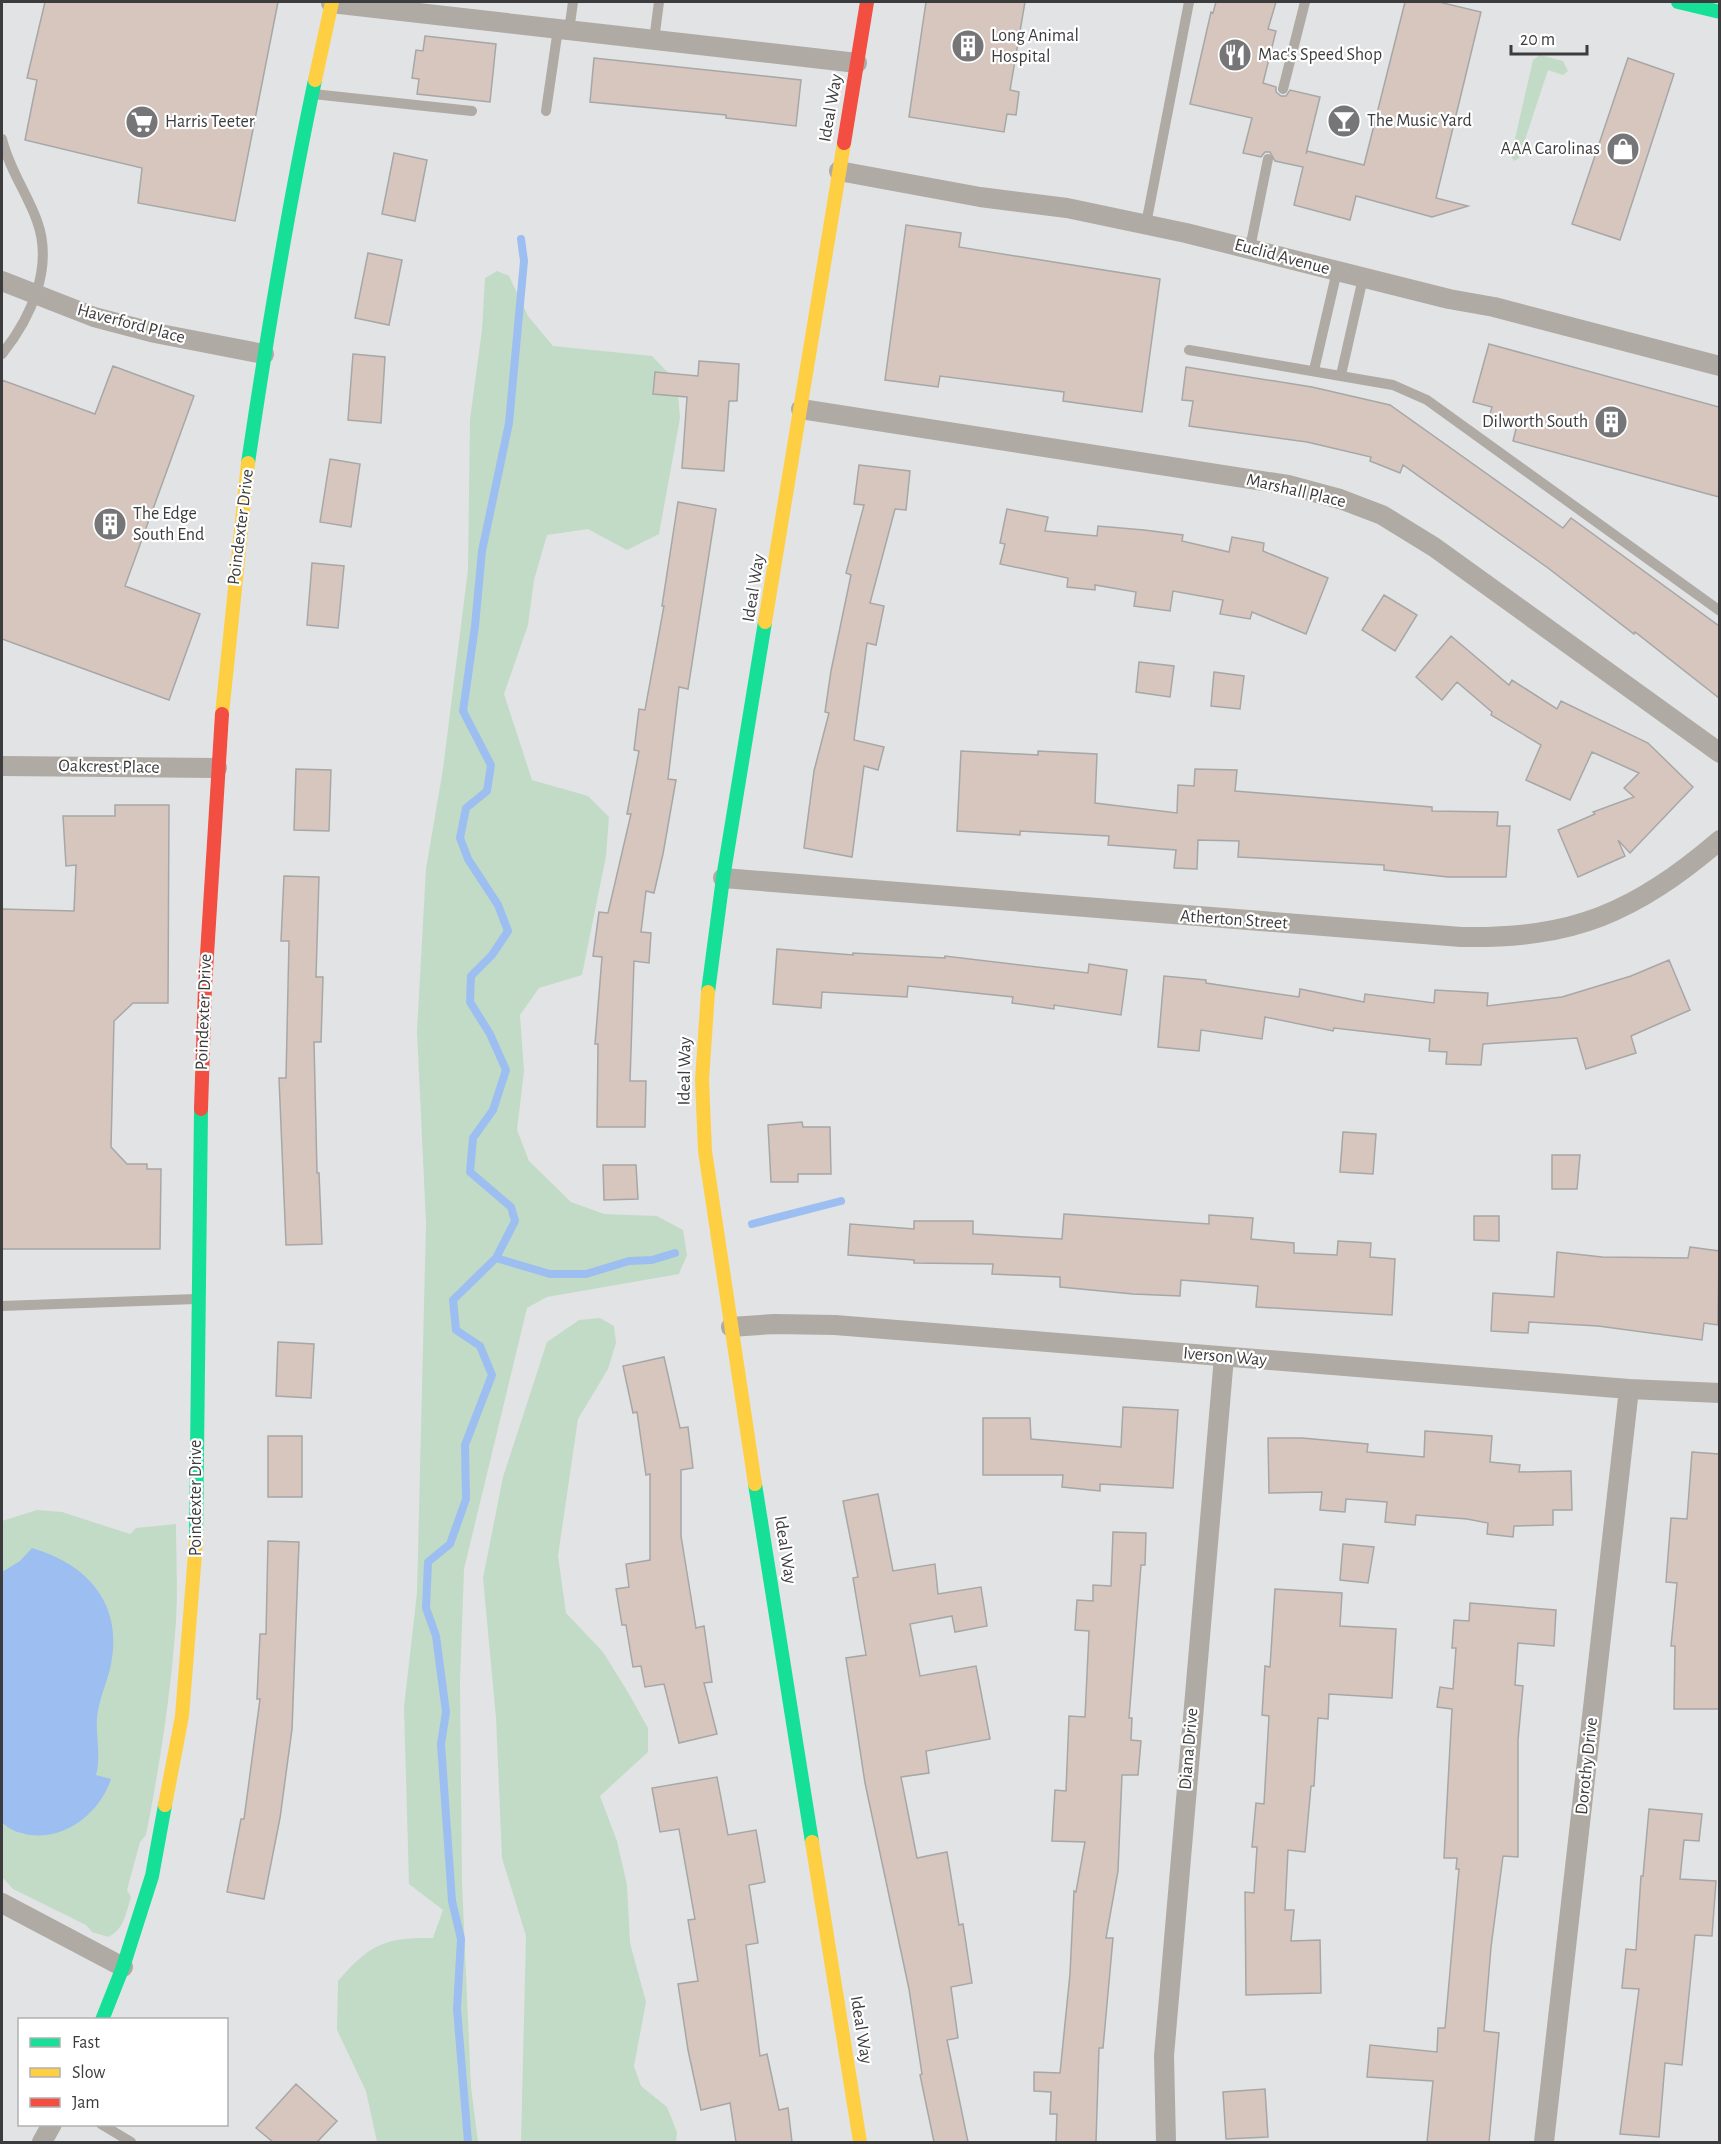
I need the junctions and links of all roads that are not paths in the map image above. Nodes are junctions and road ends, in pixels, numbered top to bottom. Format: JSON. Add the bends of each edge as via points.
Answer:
{"nodes":[{"id":1,"x":331,"y":2,"type":"edge"},
{"id":2,"x":573,"y":2,"type":"edge"},
{"id":3,"x":659,"y":2,"type":"edge"},
{"id":4,"x":867,"y":2,"type":"edge"},
{"id":5,"x":1188,"y":2,"type":"edge"},
{"id":6,"x":1305,"y":2,"type":"edge"},
{"id":7,"x":1678,"y":2,"type":"edge"},
{"id":8,"x":1719,"y":12,"type":"edge"},
{"id":9,"x":564,"y":30,"type":"junction"},
{"id":10,"x":654,"y":40,"type":"junction"},
{"id":11,"x":857,"y":63,"type":"junction"},
{"id":12,"x":1283,"y":89,"type":"dead end"},
{"id":13,"x":312,"y":94,"type":"junction"},
{"id":14,"x":472,"y":111,"type":"dead end"},
{"id":15,"x":546,"y":111,"type":"dead end"},
{"id":16,"x":2,"y":139,"type":"edge"},
{"id":17,"x":1268,"y":159,"type":"dead end"},
{"id":18,"x":839,"y":171,"type":"junction"},
{"id":19,"x":1146,"y":224,"type":"junction"},
{"id":20,"x":1250,"y":248,"type":"junction"},
{"id":21,"x":1336,"y":271,"type":"junction"},
{"id":22,"x":1363,"y":278,"type":"junction"},
{"id":23,"x":2,"y":281,"type":"edge"},
{"id":24,"x":34,"y":295,"type":"junction"},
{"id":25,"x":1189,"y":350,"type":"dead end"},
{"id":26,"x":2,"y":354,"type":"edge"},
{"id":27,"x":264,"y":354,"type":"junction"},
{"id":28,"x":1719,"y":366,"type":"edge"},
{"id":29,"x":1314,"y":370,"type":"junction"},
{"id":30,"x":1341,"y":375,"type":"junction"},
{"id":31,"x":801,"y":410,"type":"junction"},
{"id":32,"x":1719,"y":610,"type":"edge"},
{"id":33,"x":1719,"y":753,"type":"edge"},
{"id":34,"x":2,"y":766,"type":"edge"},
{"id":35,"x":217,"y":768,"type":"junction"},
{"id":36,"x":1719,"y":840,"type":"edge"},
{"id":37,"x":723,"y":878,"type":"junction"},
{"id":38,"x":197,"y":1299,"type":"junction"},
{"id":39,"x":2,"y":1306,"type":"edge"},
{"id":40,"x":731,"y":1327,"type":"junction"},
{"id":41,"x":1224,"y":1357,"type":"junction"},
{"id":42,"x":1629,"y":1389,"type":"junction"},
{"id":43,"x":1719,"y":1393,"type":"edge"},
{"id":44,"x":2,"y":1903,"type":"edge"},
{"id":45,"x":123,"y":1967,"type":"junction"},
{"id":46,"x":102,"y":2018,"type":"edge"},
{"id":47,"x":51,"y":2126,"type":"edge"},
{"id":48,"x":104,"y":2126,"type":"edge"},
{"id":49,"x":42,"y":2142,"type":"edge"},
{"id":50,"x":131,"y":2142,"type":"edge"},
{"id":51,"x":860,"y":2142,"type":"edge"},
{"id":52,"x":1166,"y":2142,"type":"edge"},
{"id":53,"x":1544,"y":2142,"type":"edge"}],
"edges":[{"from":1,"to":9,"type":"street"},
{"from":1,"to":13,"type":"street","name":"Poindexter Drive"},
{"from":2,"to":9,"type":"lane"},
{"from":3,"to":10,"type":"lane"},
{"from":4,"to":11,"type":"street","name":"Ideal Way"},
{"from":5,"to":19,"type":"lane"},
{"from":6,"to":12,"type":"lane"},
{"from":7,"to":8,"type":"street"},
{"from":9,"to":10,"type":"street"},
{"from":9,"to":15,"type":"lane"},
{"from":10,"to":11,"type":"street"},
{"from":11,"to":18,"type":"street","name":"Ideal Way"},
{"from":13,"to":14,"type":"lane"},
{"from":13,"to":27,"type":"street","name":"Poindexter Drive"},
{"from":16,"to":24,"type":"lane","via":[[16,180],[37,220],[44,250]]},
{"from":17,"to":20,"type":"lane"},
{"from":18,"to":19,"type":"street","name":"Euclid Avenue"},
{"from":18,"to":31,"type":"street","name":"Ideal Way"},
{"from":19,"to":20,"type":"street","name":"Euclid Avenue"},
{"from":20,"to":21,"type":"street","name":"Euclid Avenue"},
{"from":21,"to":22,"type":"street","name":"Euclid Avenue"},
{"from":21,"to":29,"type":"lane"},
{"from":22,"to":28,"type":"street","name":"Euclid Avenue","via":[[1494,307]]},
{"from":22,"to":30,"type":"lane"},
{"from":23,"to":24,"type":"street","name":"Haverford Place"},
{"from":24,"to":26,"type":"lane","via":[[20,332]]},
{"from":24,"to":27,"type":"street","name":"Haverford Place","via":[[94,317],[155,333]]},
{"from":25,"to":29,"type":"lane"},
{"from":27,"to":35,"type":"street","name":"Poindexter Drive","via":[[242,507]]},
{"from":29,"to":30,"type":"lane"},
{"from":30,"to":32,"type":"lane","via":[[1393,385],[1427,400]]},
{"from":31,"to":33,"type":"street","name":"Marshall Place","via":[[1276,483],[1340,499],[1382,515],[1434,547]]},
{"from":31,"to":37,"type":"street","name":"Ideal Way"},
{"from":34,"to":35,"type":"street","name":"Oakcrest Place"},
{"from":35,"to":38,"type":"street","name":"Poindexter Drive","via":[[204,999]]},
{"from":36,"to":37,"type":"street","name":"Atherton Street","via":[[1659,888],[1618,911],[1570,927],[1500,938]]},
{"from":37,"to":40,"type":"street","name":"Ideal Way","via":[[706,1002],[702,1107]]},
{"from":38,"to":39,"type":"lane"},
{"from":38,"to":45,"type":"street","name":"Poindexter Drive","via":[[196,1556],[182,1716],[152,1876]]},
{"from":40,"to":41,"type":"street","name":"Iverson Way","via":[[835,1325]]},
{"from":40,"to":51,"type":"street","name":"Ideal Way"},
{"from":41,"to":42,"type":"street","name":"Iverson Way"},
{"from":41,"to":52,"type":"street","name":"Diana Drive","via":[[1164,2056]]},
{"from":42,"to":43,"type":"street","name":"Iverson Way"},
{"from":42,"to":53,"type":"street","name":"Dorothy Drive"},
{"from":44,"to":45,"type":"street"},
{"from":45,"to":46,"type":"street","name":"Poindexter Drive"},
{"from":47,"to":49,"type":"street"},
{"from":48,"to":50,"type":"lane"}]}
